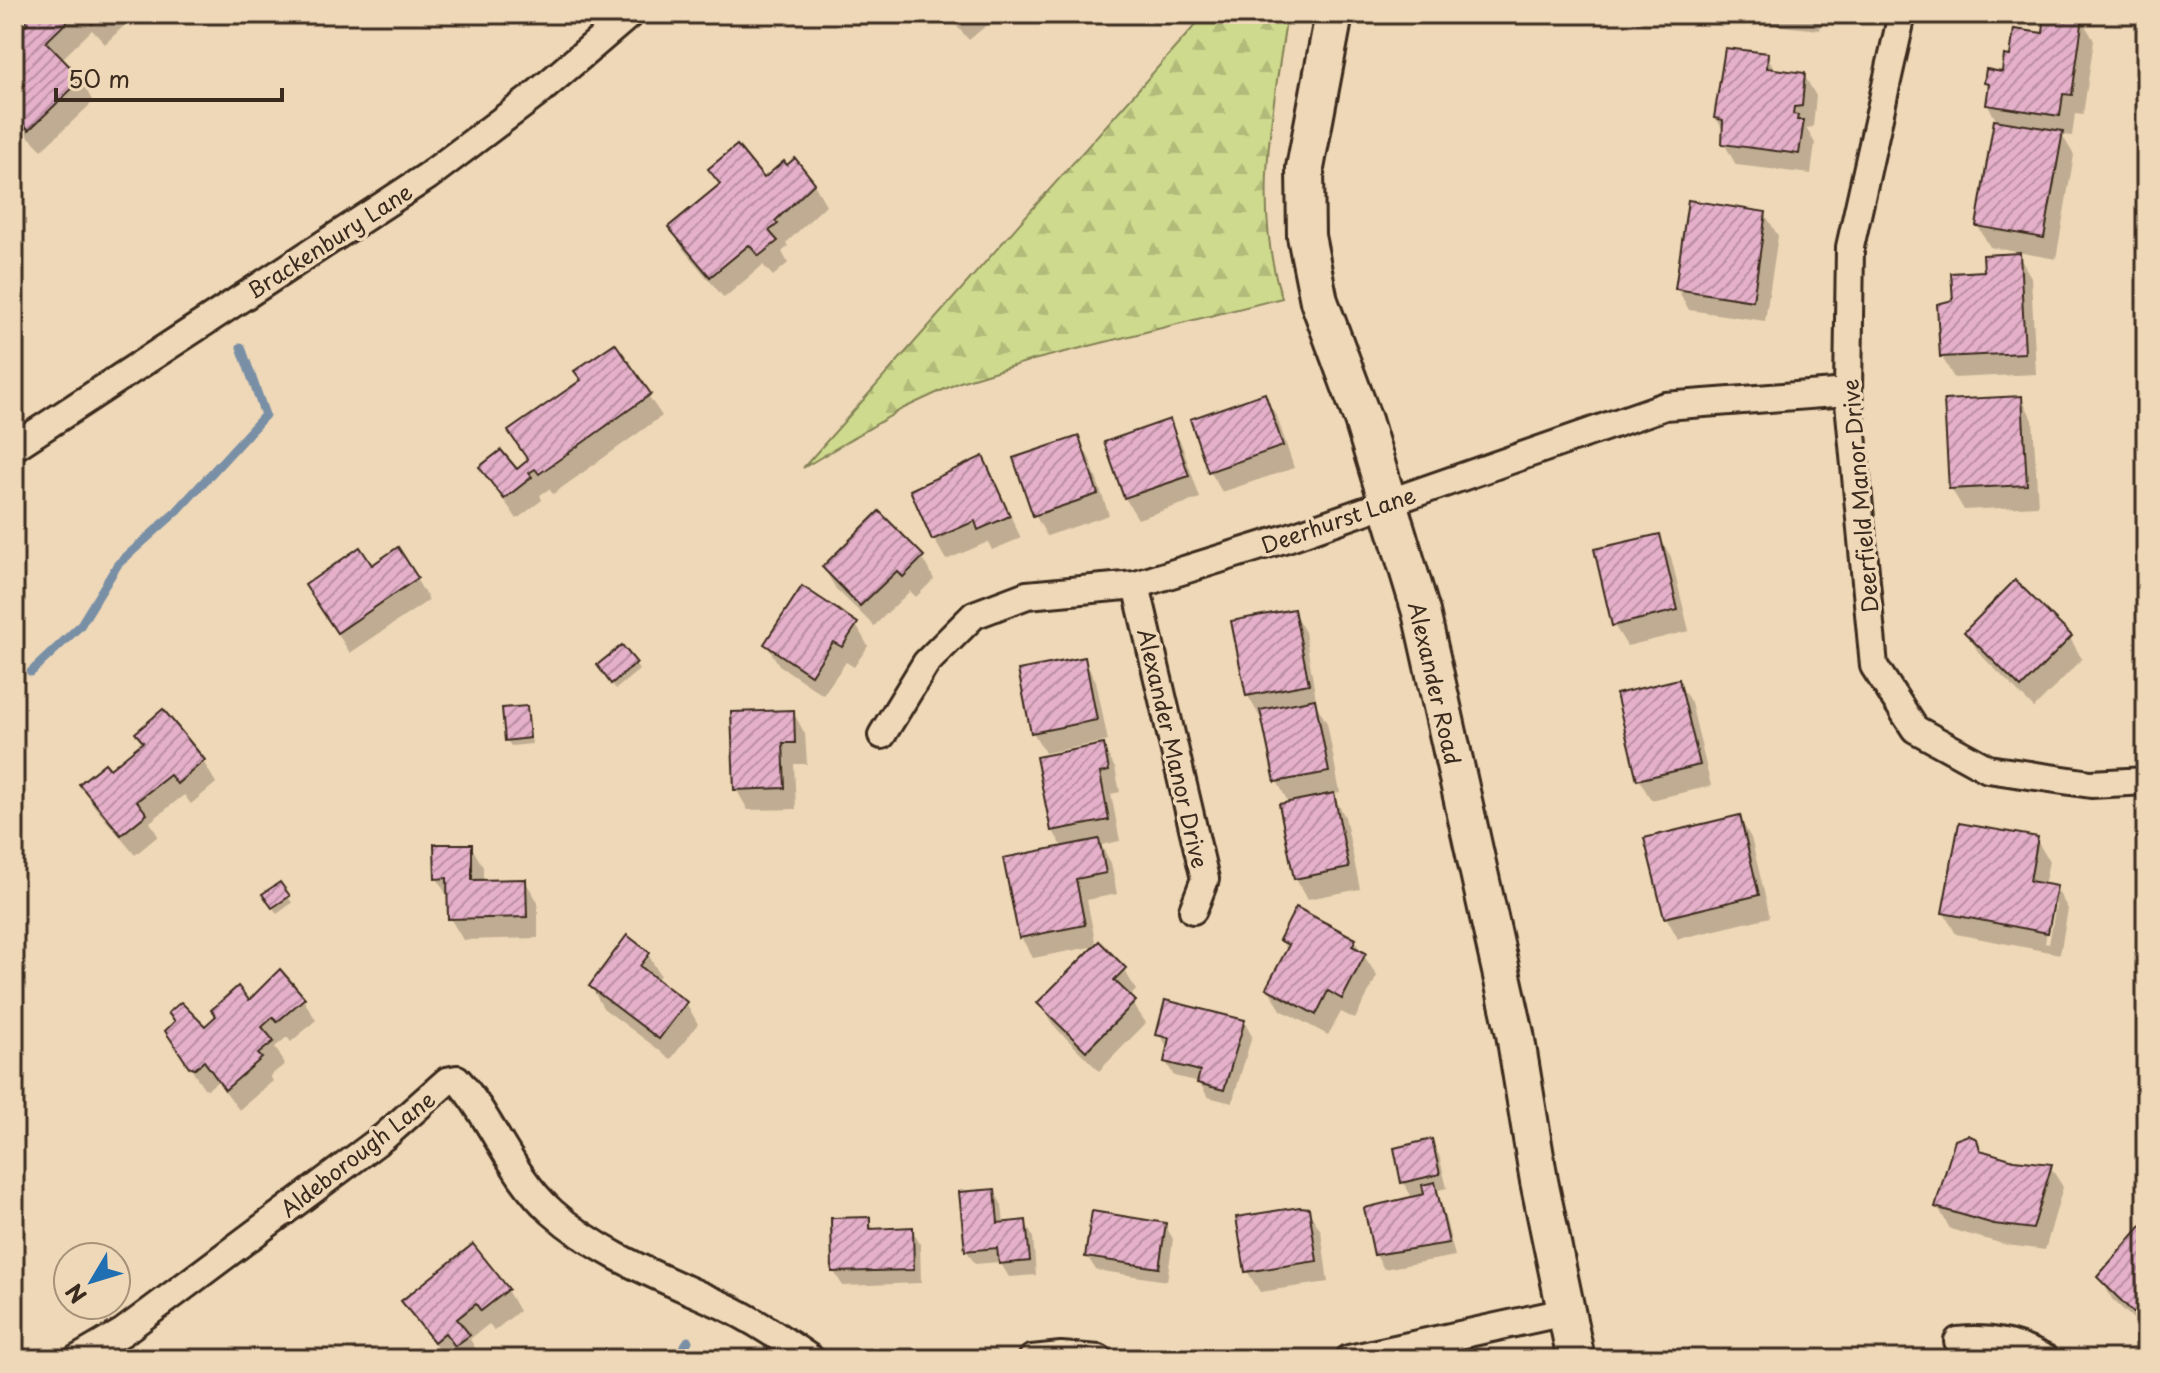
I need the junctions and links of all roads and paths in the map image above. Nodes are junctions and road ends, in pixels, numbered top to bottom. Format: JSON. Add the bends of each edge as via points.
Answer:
{"nodes":[{"id":1,"x":630,"y":14,"type":"edge"},
{"id":2,"x":1334,"y":14,"type":"edge"},
{"id":3,"x":1902,"y":14,"type":"edge"},
{"id":4,"x":1848,"y":392,"type":"junction"},
{"id":5,"x":14,"y":447,"type":"edge"},
{"id":6,"x":1389,"y":501,"type":"junction"},
{"id":7,"x":1136,"y":585,"type":"junction"},
{"id":8,"x":882,"y":735,"type":"dead end"},
{"id":9,"x":2146,"y":781,"type":"edge"},
{"id":10,"x":1193,"y":910,"type":"dead end"},
{"id":11,"x":1565,"y":1312,"type":"junction"},
{"id":12,"x":1958,"y":1341,"type":"dead end"},
{"id":13,"x":77,"y":1359,"type":"edge"},
{"id":14,"x":811,"y":1359,"type":"edge"},
{"id":15,"x":1032,"y":1359,"type":"edge"},
{"id":16,"x":1099,"y":1359,"type":"edge"},
{"id":17,"x":1349,"y":1359,"type":"edge"},
{"id":18,"x":1576,"y":1359,"type":"edge"},
{"id":19,"x":2046,"y":1359,"type":"edge"}],
"edges":[{"from":1,"to":5,"type":"street","name":"Brackenbury Lane","via":[[428,176]]},
{"from":2,"to":6,"type":"street","name":"Alexander Road","via":[[1305,168],[1306,236],[1319,301]]},
{"from":3,"to":4,"type":"street","name":"Deerfield Manor Drive","via":[[1850,247]]},
{"from":4,"to":6,"type":"street","name":"Deerhurst Lane","via":[[1665,406]]},
{"from":4,"to":9,"type":"street","name":"Deerfield Manor Drive","via":[[1874,666],[1915,729],[1988,769],[2091,784]]},
{"from":6,"to":7,"type":"street","name":"Deerhurst Lane"},
{"from":6,"to":11,"type":"street","name":"Alexander Road","via":[[1421,612],[1515,1034]]},
{"from":7,"to":8,"type":"street","name":"Deerhurst Lane","via":[[1027,595],[974,615],[926,663]]},
{"from":7,"to":10,"type":"street","name":"Alexander Manor Drive","via":[[1205,879]]},
{"from":11,"to":17,"type":"street"},
{"from":11,"to":18,"type":"street","name":"Alexander Road"},
{"from":12,"to":19,"type":"street","via":[[1990,1339],[2022,1346]]},
{"from":13,"to":14,"type":"street","name":"Aldeborough Lane","via":[[123,1332],[385,1136],[447,1081],[457,1079],[477,1102],[523,1181],[574,1231],[620,1259],[761,1325]]},
{"from":15,"to":16,"type":"street"}]}
